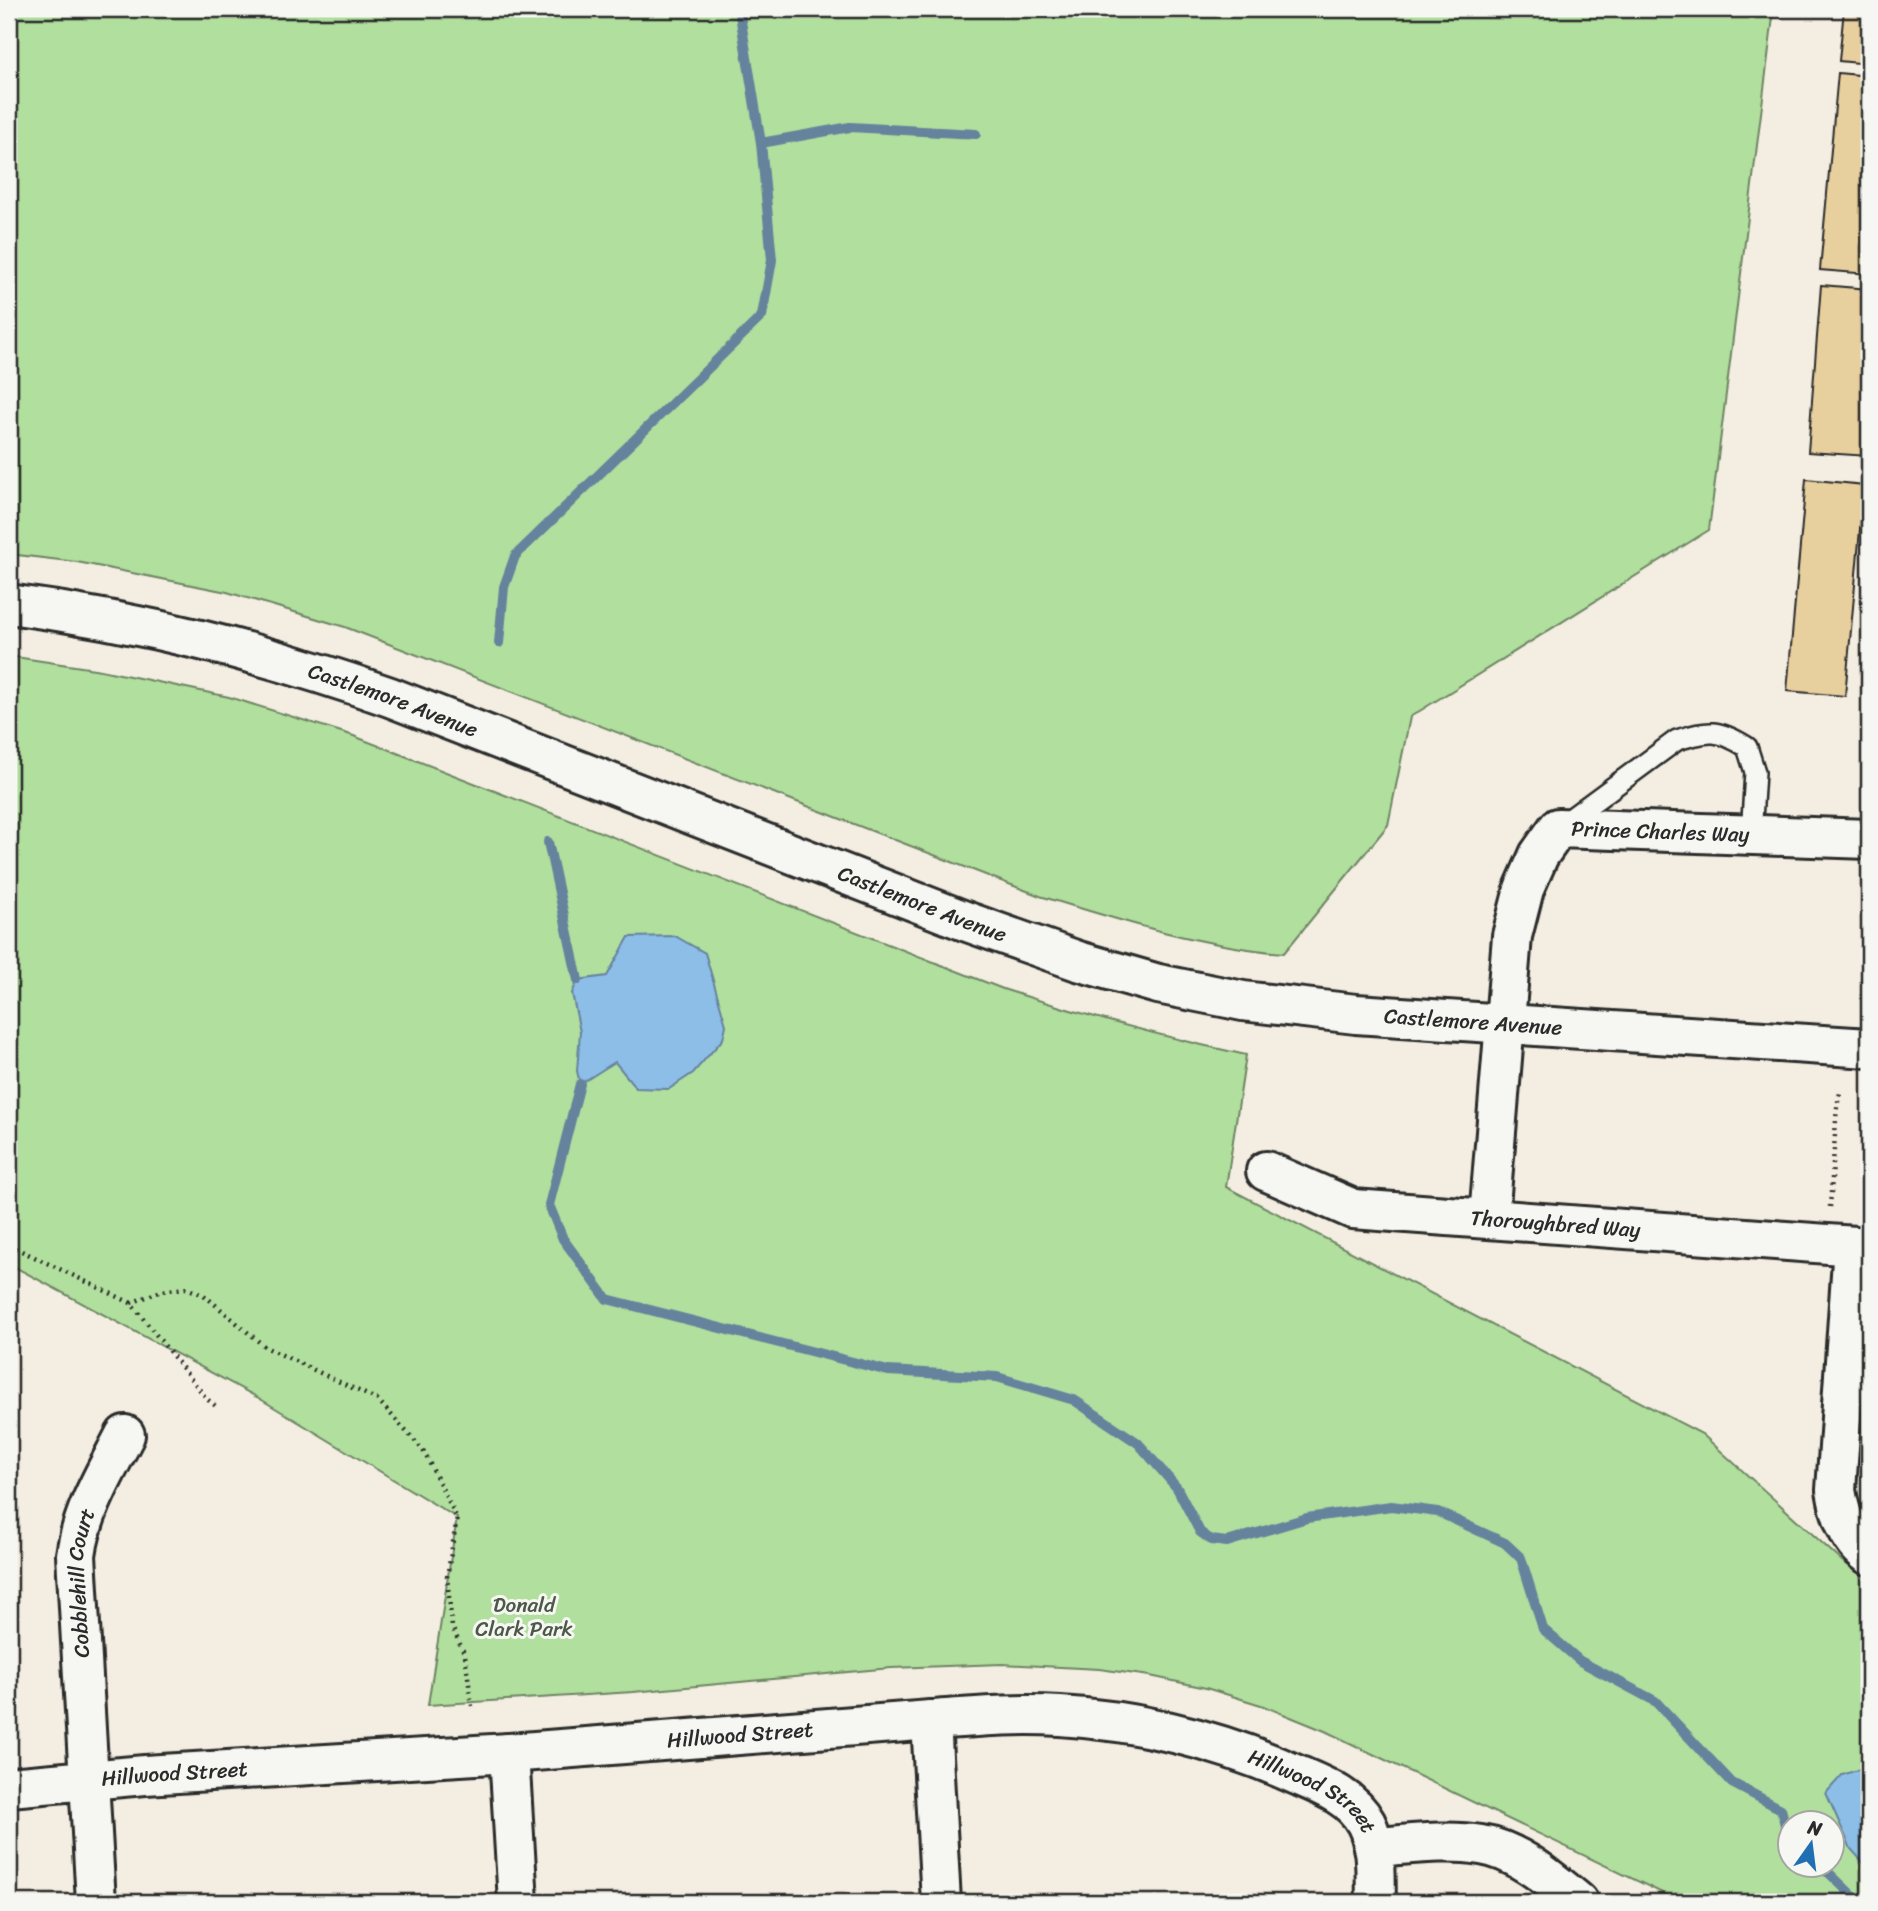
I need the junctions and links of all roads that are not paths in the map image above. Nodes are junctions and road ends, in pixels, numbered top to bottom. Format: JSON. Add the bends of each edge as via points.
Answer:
{"nodes":[{"id":1,"x":9,"y":604,"type":"edge"},
{"id":2,"x":1558,"y":828,"type":"junction"},
{"id":3,"x":1751,"y":836,"type":"junction"},
{"id":4,"x":1869,"y":839,"type":"edge"},
{"id":5,"x":1506,"y":1023,"type":"junction"},
{"id":6,"x":1869,"y":1048,"type":"edge"},
{"id":7,"x":1265,"y":1171,"type":"dead end"},
{"id":8,"x":1489,"y":1218,"type":"junction"},
{"id":9,"x":1861,"y":1247,"type":"edge"},
{"id":10,"x":125,"y":1435,"type":"dead end"},
{"id":11,"x":1869,"y":1555,"type":"edge"},
{"id":12,"x":931,"y":1720,"type":"junction"},
{"id":13,"x":509,"y":1753,"type":"junction"},
{"id":14,"x":88,"y":1780,"type":"junction"},
{"id":15,"x":9,"y":1787,"type":"edge"},
{"id":16,"x":1373,"y":1847,"type":"junction"},
{"id":17,"x":96,"y":1902,"type":"edge"},
{"id":18,"x":518,"y":1902,"type":"edge"},
{"id":19,"x":941,"y":1902,"type":"edge"},
{"id":20,"x":1376,"y":1902,"type":"edge"},
{"id":21,"x":1578,"y":1902,"type":"edge"}],
"edges":[{"from":1,"to":5,"type":"street","name":"Castlemore Avenue","via":[[160,629],[328,675],[965,921],[1132,977],[1287,1007]]},
{"from":2,"to":3,"type":"street","name":"Prince Charles Way"},
{"from":2,"to":3,"type":"lane","via":[[1677,740],[1700,733],[1725,733],[1747,747],[1755,772]]},
{"from":2,"to":5,"type":"street","name":"Prince Charles Way","via":[[1539,855],[1517,913]]},
{"from":3,"to":4,"type":"street","name":"Prince Charles Way"},
{"from":5,"to":6,"type":"street","name":"Castlemore Avenue"},
{"from":5,"to":8,"type":"street","name":"Prince Charles Way"},
{"from":7,"to":8,"type":"street","name":"Thoroughbred Way","via":[[1353,1209]]},
{"from":8,"to":9,"type":"street","name":"Thoroughbred Way"},
{"from":9,"to":11,"type":"street","name":"Thoroughbred Way","via":[[1836,1490],[1850,1533]]},
{"from":10,"to":14,"type":"street","name":"Cobblehill Court","via":[[85,1513],[76,1555]]},
{"from":12,"to":13,"type":"street","name":"Hillwood Street"},
{"from":12,"to":16,"type":"street","name":"Hillwood Street","via":[[1059,1716],[1150,1728],[1229,1747],[1333,1790],[1366,1823]]},
{"from":12,"to":19,"type":"street"},
{"from":13,"to":14,"type":"street","name":"Hillwood Street"},
{"from":13,"to":18,"type":"street"},
{"from":14,"to":15,"type":"street","name":"Hillwood Street"},
{"from":14,"to":17,"type":"street","name":"Cobblehill Court"},
{"from":16,"to":20,"type":"street","name":"Hillwood Street"},
{"from":16,"to":21,"type":"street","via":[[1454,1842],[1483,1845],[1511,1855]]}]}
